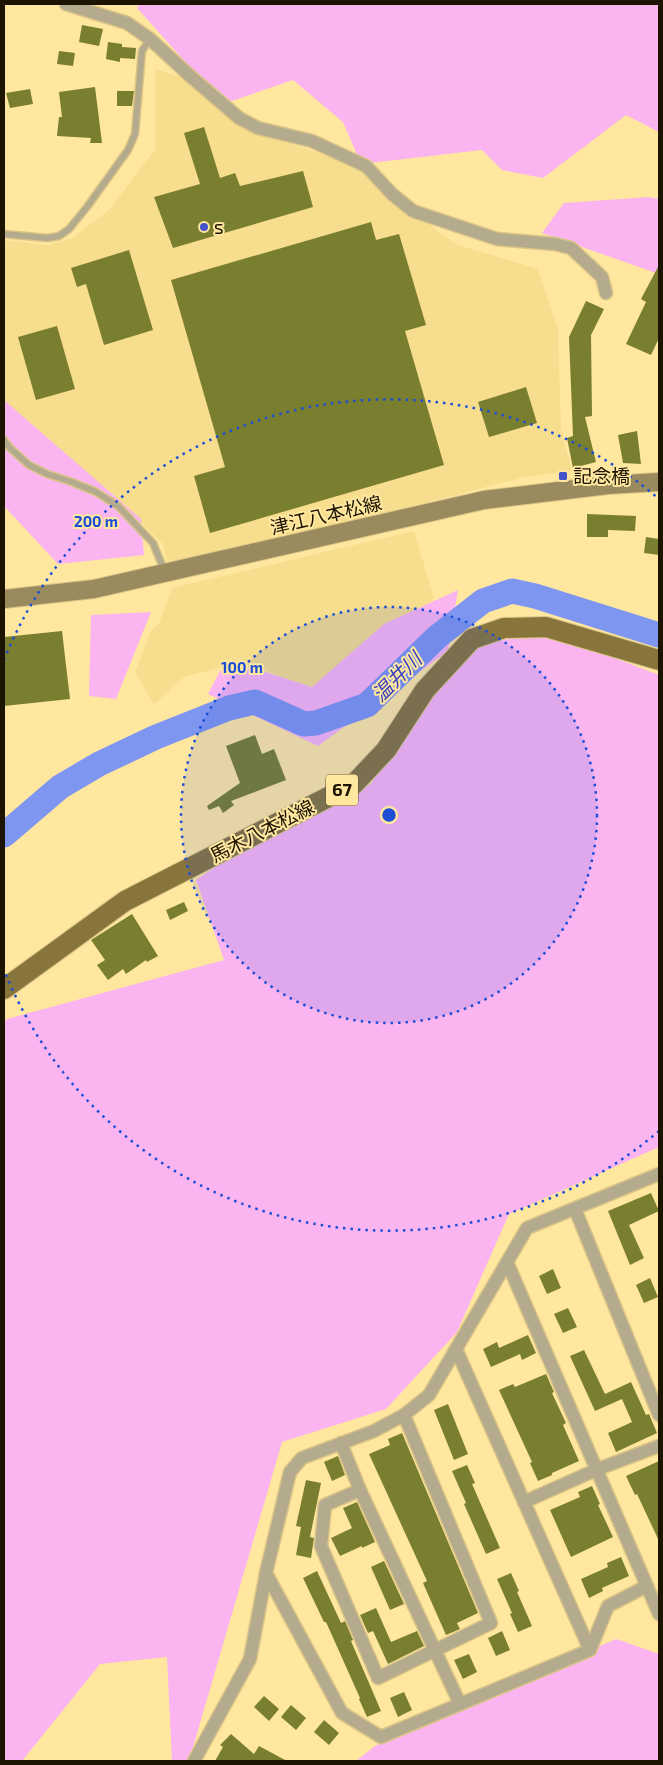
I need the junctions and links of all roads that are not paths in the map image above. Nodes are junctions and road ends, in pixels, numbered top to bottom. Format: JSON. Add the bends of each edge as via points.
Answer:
{"nodes":[{"id":1,"x":66,"y":4,"type":"edge"},
{"id":2,"x":150,"y":39,"type":"junction"},
{"id":3,"x":4,"y":234,"type":"edge"},
{"id":4,"x":606,"y":293,"type":"dead end"},
{"id":5,"x":4,"y":440,"type":"edge"},
{"id":6,"x":659,"y":482,"type":"edge"},
{"id":7,"x":165,"y":574,"type":"junction"},
{"id":8,"x":4,"y":599,"type":"edge"},
{"id":9,"x":659,"y":660,"type":"edge"},
{"id":10,"x":4,"y":990,"type":"edge"},
{"id":11,"x":659,"y":1174,"type":"edge"},
{"id":12,"x":575,"y":1209,"type":"junction"},
{"id":13,"x":508,"y":1262,"type":"junction"},
{"id":14,"x":456,"y":1349,"type":"junction"},
{"id":15,"x":404,"y":1415,"type":"junction"},
{"id":16,"x":659,"y":1415,"type":"edge"},
{"id":17,"x":341,"y":1443,"type":"junction"},
{"id":18,"x":659,"y":1446,"type":"edge"},
{"id":19,"x":598,"y":1469,"type":"junction"},
{"id":20,"x":360,"y":1490,"type":"junction"},
{"id":21,"x":524,"y":1502,"type":"junction"},
{"id":22,"x":266,"y":1573,"type":"junction"},
{"id":23,"x":647,"y":1586,"type":"junction"},
{"id":24,"x":659,"y":1614,"type":"edge"},
{"id":25,"x":590,"y":1650,"type":"junction"},
{"id":26,"x":434,"y":1651,"type":"junction"},
{"id":27,"x":460,"y":1704,"type":"junction"},
{"id":28,"x":194,"y":1761,"type":"edge"}],
"edges":[{"from":1,"to":2,"type":"street","via":[[127,23]]},
{"from":2,"to":3,"type":"lane","via":[[142,51],[135,134],[128,150],[87,207],[70,229],[59,236]]},
{"from":2,"to":4,"type":"street","via":[[239,118],[258,128],[312,141],[366,166],[413,211],[497,239],[570,248],[602,276]]},
{"from":5,"to":7,"type":"lane","via":[[29,466],[96,492],[118,506],[153,543]]},
{"from":6,"to":7,"type":"main road","name":"津江八本松線","via":[[484,500]]},
{"from":7,"to":8,"type":"main road","name":"津江八本松線","via":[[94,589]]},
{"from":9,"to":10,"type":"main road","name":"馬木八本松線","number":"67","via":[[546,627],[504,628],[472,639],[425,690],[386,750],[354,784],[124,901]]},
{"from":11,"to":12,"type":"street"},
{"from":12,"to":13,"type":"street","via":[[527,1228]]},
{"from":12,"to":16,"type":"street"},
{"from":13,"to":14,"type":"street"},
{"from":13,"to":19,"type":"street"},
{"from":14,"to":15,"type":"street","via":[[428,1395]]},
{"from":14,"to":21,"type":"street"},
{"from":15,"to":17,"type":"street"},
{"from":15,"to":26,"type":"street","via":[[491,1624]]},
{"from":17,"to":20,"type":"street"},
{"from":17,"to":22,"type":"street","via":[[302,1458],[290,1472]]},
{"from":18,"to":19,"type":"street"},
{"from":19,"to":21,"type":"street"},
{"from":19,"to":23,"type":"street"},
{"from":20,"to":26,"type":"street"},
{"from":20,"to":26,"type":"street","via":[[325,1505],[321,1546],[378,1678]]},
{"from":21,"to":25,"type":"street"},
{"from":22,"to":27,"type":"street","via":[[342,1713],[381,1737]]},
{"from":22,"to":28,"type":"street","via":[[250,1659]]},
{"from":23,"to":24,"type":"street"},
{"from":23,"to":25,"type":"street","via":[[608,1606]]},
{"from":25,"to":27,"type":"street"},
{"from":26,"to":27,"type":"street"}]}
